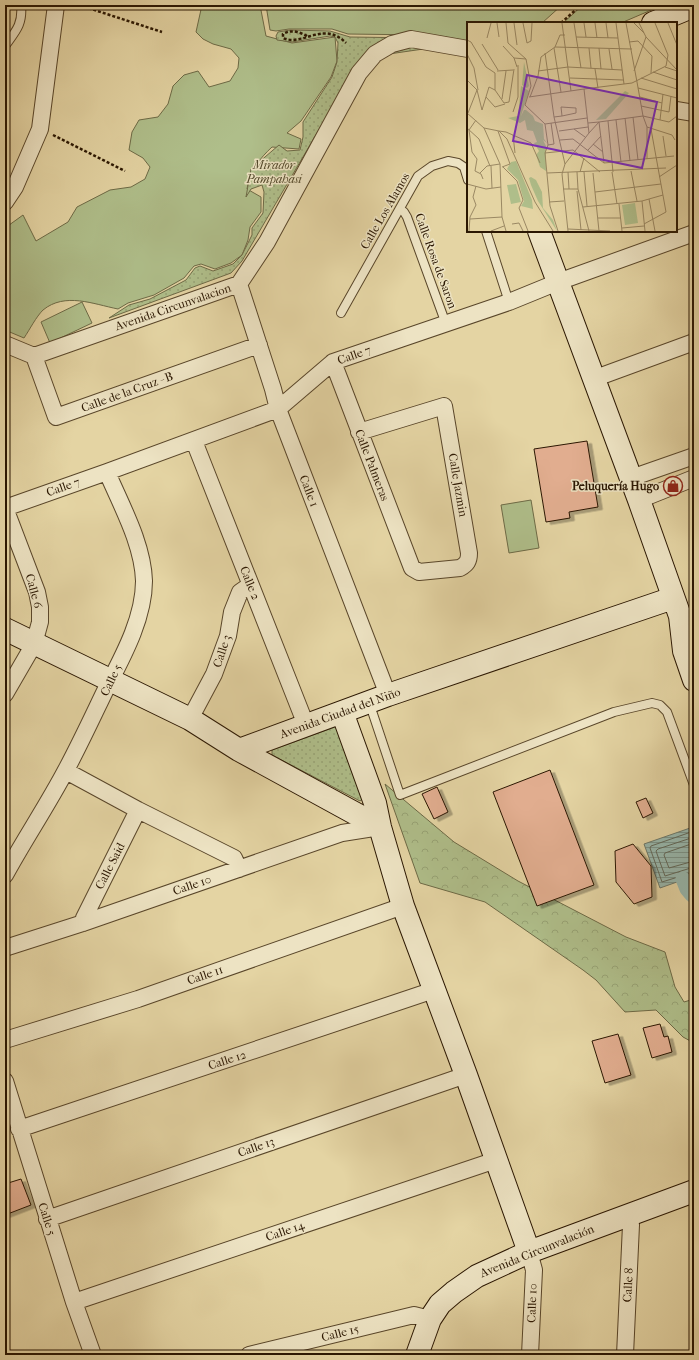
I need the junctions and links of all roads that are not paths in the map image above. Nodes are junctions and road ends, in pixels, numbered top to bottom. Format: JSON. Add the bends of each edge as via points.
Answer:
{"nodes":[{"id":1,"x":21,"y":5,"type":"edge"},
{"id":2,"x":56,"y":5,"type":"edge"},
{"id":3,"x":694,"y":6,"type":"edge"},
{"id":4,"x":655,"y":22,"type":"edge"},
{"id":5,"x":5,"y":46,"type":"edge"},
{"id":6,"x":467,"y":49,"type":"edge"},
{"id":7,"x":677,"y":110,"type":"edge"},
{"id":8,"x":694,"y":113,"type":"edge"},
{"id":9,"x":467,"y":177,"type":"edge"},
{"id":10,"x":5,"y":202,"type":"edge"},
{"id":11,"x":400,"y":209,"type":"junction"},
{"id":12,"x":486,"y":232,"type":"edge"},
{"id":13,"x":539,"y":232,"type":"edge"},
{"id":14,"x":694,"y":232,"type":"edge"},
{"id":15,"x":558,"y":282,"type":"junction"},
{"id":16,"x":239,"y":284,"type":"junction"},
{"id":17,"x":509,"y":302,"type":"junction"},
{"id":18,"x":341,"y":313,"type":"dead end"},
{"id":19,"x":446,"y":324,"type":"junction"},
{"id":20,"x":694,"y":342,"type":"edge"},
{"id":21,"x":5,"y":344,"type":"edge"},
{"id":22,"x":259,"y":345,"type":"junction"},
{"id":23,"x":34,"y":356,"type":"junction"},
{"id":24,"x":333,"y":362,"type":"junction"},
{"id":25,"x":593,"y":378,"type":"junction"},
{"id":26,"x":278,"y":409,"type":"junction"},
{"id":27,"x":360,"y":432,"type":"junction"},
{"id":28,"x":194,"y":440,"type":"junction"},
{"id":29,"x":694,"y":456,"type":"edge"},
{"id":30,"x":107,"y":472,"type":"junction"},
{"id":31,"x":631,"y":478,"type":"junction"},
{"id":32,"x":694,"y":478,"type":"edge"},
{"id":33,"x":639,"y":500,"type":"junction"},
{"id":34,"x":5,"y":508,"type":"edge"},
{"id":35,"x":412,"y":568,"type":"joint"},
{"id":36,"x":250,"y":585,"type":"junction"},
{"id":37,"x":676,"y":607,"type":"junction"},
{"id":38,"x":5,"y":629,"type":"edge"},
{"id":39,"x":694,"y":636,"type":"edge"},
{"id":40,"x":34,"y":644,"type":"junction"},
{"id":41,"x":111,"y":680,"type":"junction"},
{"id":42,"x":694,"y":680,"type":"edge"},
{"id":43,"x":5,"y":694,"type":"edge"},
{"id":44,"x":378,"y":698,"type":"junction"},
{"id":45,"x":342,"y":712,"type":"junction"},
{"id":46,"x":190,"y":719,"type":"junction"},
{"id":47,"x":306,"y":725,"type":"junction"},
{"id":48,"x":239,"y":750,"type":"junction"},
{"id":49,"x":66,"y":770,"type":"junction"},
{"id":50,"x":694,"y":785,"type":"edge"},
{"id":51,"x":138,"y":810,"type":"junction"},
{"id":52,"x":380,"y":827,"type":"junction"},
{"id":53,"x":239,"y":869,"type":"junction"},
{"id":54,"x":5,"y":875,"type":"edge"},
{"id":55,"x":403,"y":906,"type":"junction"},
{"id":56,"x":84,"y":923,"type":"junction"},
{"id":57,"x":5,"y":948,"type":"edge"},
{"id":58,"x":434,"y":990,"type":"junction"},
{"id":59,"x":5,"y":1040,"type":"edge"},
{"id":60,"x":466,"y":1075,"type":"junction"},
{"id":61,"x":5,"y":1081,"type":"edge"},
{"id":62,"x":19,"y":1129,"type":"junction"},
{"id":63,"x":496,"y":1160,"type":"junction"},
{"id":64,"x":694,"y":1191,"type":"edge"},
{"id":65,"x":628,"y":1215,"type":"junction"},
{"id":66,"x":47,"y":1219,"type":"junction"},
{"id":67,"x":529,"y":1252,"type":"junction"},
{"id":68,"x":74,"y":1302,"type":"junction"},
{"id":69,"x":430,"y":1319,"type":"junction"},
{"id":70,"x":94,"y":1355,"type":"edge"},
{"id":71,"x":249,"y":1355,"type":"edge"},
{"id":72,"x":417,"y":1355,"type":"edge"},
{"id":73,"x":530,"y":1355,"type":"edge"},
{"id":74,"x":625,"y":1355,"type":"edge"}],
"edges":[{"from":1,"to":5,"type":"lane","via":[[22,16],[19,26]]},
{"from":2,"to":10,"type":"street","via":[[40,129],[15,187]]},
{"from":3,"to":4,"type":"main road"},
{"from":6,"to":16,"type":"street","name":"Avenida Circunvalacion","via":[[411,39],[392,44],[375,54],[359,73],[267,242]]},
{"from":7,"to":8,"type":"street"},
{"from":9,"to":11,"type":"lane","name":"Calle Los Alamos","via":[[464,167],[458,163],[448,161],[432,166],[418,176]]},
{"from":11,"to":18,"type":"lane","name":"Calle Los Alamos"},
{"from":11,"to":19,"type":"lane","name":"Calle Rosa de Saron","via":[[407,217]]},
{"from":12,"to":17,"type":"lane"},
{"from":13,"to":15,"type":"main road"},
{"from":14,"to":15,"type":"street","name":"Calle 7"},
{"from":15,"to":17,"type":"street","name":"Calle 7"},
{"from":15,"to":25,"type":"main road"},
{"from":16,"to":22,"type":"street","name":"Calle 1"},
{"from":16,"to":23,"type":"street","name":"Avenida Circunvalacion"},
{"from":17,"to":19,"type":"street","name":"Calle 7"},
{"from":19,"to":24,"type":"street","name":"Calle 7"},
{"from":20,"to":25,"type":"street"},
{"from":21,"to":23,"type":"street"},
{"from":22,"to":23,"type":"street","name":"Calle de la Cruz - B","via":[[56,417]]},
{"from":22,"to":26,"type":"street","name":"Calle 1"},
{"from":24,"to":26,"type":"street","name":"Calle 7"},
{"from":24,"to":27,"type":"street","name":"Calle Palmeras"},
{"from":25,"to":31,"type":"main road"},
{"from":26,"to":28,"type":"street","name":"Calle 7"},
{"from":26,"to":44,"type":"street","name":"Calle 1"},
{"from":27,"to":35,"type":"street","name":"Calle Palmeras"},
{"from":27,"to":35,"type":"street","name":"Calle Jazmin","via":[[444,406],[469,558],[460,568],[419,572]]},
{"from":28,"to":30,"type":"street","name":"Calle 7"},
{"from":28,"to":36,"type":"street","name":"Calle 2"},
{"from":29,"to":31,"type":"street"},
{"from":30,"to":34,"type":"street","name":"Calle 7"},
{"from":30,"to":41,"type":"street","name":"Calle 5","via":[[133,532],[144,579],[143,598],[133,633]]},
{"from":31,"to":33,"type":"main road"},
{"from":32,"to":33,"type":"street"},
{"from":33,"to":37,"type":"main road"},
{"from":34,"to":40,"type":"street","name":"Calle 6","via":[[37,592],[40,622]]},
{"from":36,"to":46,"type":"street","name":"Calle 3","via":[[240,592],[214,674]]},
{"from":36,"to":47,"type":"street","name":"Calle 2"},
{"from":37,"to":39,"type":"main road"},
{"from":37,"to":42,"type":"main road","via":[[684,651]]},
{"from":37,"to":44,"type":"main road","name":"Avenida Ciudad del Niño"},
{"from":38,"to":40,"type":"main road"},
{"from":40,"to":41,"type":"main road"},
{"from":40,"to":43,"type":"street","name":"Calle 6"},
{"from":41,"to":46,"type":"main road"},
{"from":41,"to":49,"type":"street","name":"Calle 5"},
{"from":44,"to":45,"type":"main road","name":"Avenida Ciudad del Niño"},
{"from":44,"to":50,"type":"lane","via":[[400,795],[614,712],[652,703],[660,705],[667,712]]},
{"from":45,"to":47,"type":"main road","name":"Avenida Ciudad del Niño"},
{"from":45,"to":52,"type":"main road","via":[[375,803]]},
{"from":46,"to":48,"type":"main road"},
{"from":47,"to":48,"type":"main road","name":"Avenida Ciudad del Niño"},
{"from":48,"to":52,"type":"main road"},
{"from":49,"to":51,"type":"street"},
{"from":49,"to":54,"type":"street","name":"Calle 5"},
{"from":51,"to":53,"type":"street","via":[[234,858]]},
{"from":51,"to":56,"type":"street","name":"Calle Said","via":[[84,918]]},
{"from":52,"to":53,"type":"street","name":"Calle 10","via":[[342,833]]},
{"from":52,"to":55,"type":"main road"},
{"from":53,"to":56,"type":"street","name":"Calle 10"},
{"from":55,"to":58,"type":"main road"},
{"from":55,"to":59,"type":"street","name":"Calle 11","via":[[138,999]]},
{"from":56,"to":57,"type":"street","name":"Calle 10"},
{"from":58,"to":60,"type":"main road"},
{"from":58,"to":62,"type":"street","name":"Calle 12"},
{"from":60,"to":63,"type":"main road"},
{"from":60,"to":66,"type":"street","name":"Calle 13"},
{"from":61,"to":62,"type":"street","name":"Calle 5"},
{"from":62,"to":66,"type":"street","name":"Calle 5"},
{"from":63,"to":67,"type":"main road"},
{"from":63,"to":68,"type":"street","name":"Calle 14"},
{"from":64,"to":65,"type":"main road","name":"Avenida Circunvalación"},
{"from":65,"to":67,"type":"main road","name":"Avenida Circunvalación"},
{"from":65,"to":74,"type":"street","name":"Calle 8","via":[[631,1224]]},
{"from":66,"to":68,"type":"street","name":"Calle 5"},
{"from":67,"to":69,"type":"main road","name":"Avenida Circunvalación","via":[[477,1276],[459,1288],[440,1304]]},
{"from":67,"to":73,"type":"street","name":"Calle 10","via":[[534,1270]]},
{"from":68,"to":70,"type":"street","name":"Calle 5"},
{"from":69,"to":71,"type":"street","name":"Calle 15","via":[[414,1315]]},
{"from":69,"to":72,"type":"main road","name":"Avenida Circunvalación"}]}
